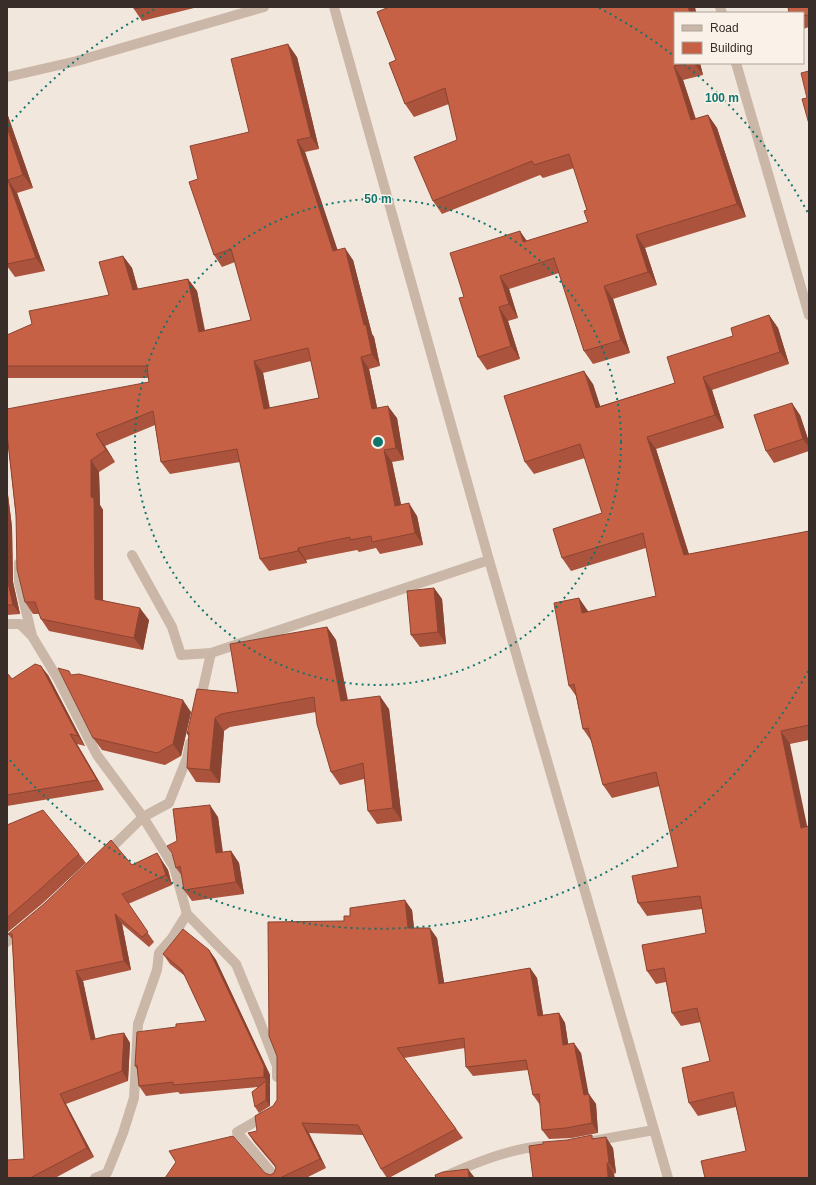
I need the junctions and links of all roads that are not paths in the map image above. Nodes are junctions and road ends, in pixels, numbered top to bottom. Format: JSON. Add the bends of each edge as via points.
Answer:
{"nodes":[{"id":1,"x":264,"y":7,"type":"edge"},
{"id":2,"x":334,"y":7,"type":"edge"},
{"id":3,"x":736,"y":64,"type":"edge"},
{"id":4,"x":7,"y":77,"type":"edge"},
{"id":5,"x":809,"y":315,"type":"edge"},
{"id":6,"x":18,"y":550,"type":"edge"},
{"id":7,"x":132,"y":555,"type":"dead end"},
{"id":8,"x":489,"y":560,"type":"junction"},
{"id":9,"x":7,"y":624,"type":"edge"},
{"id":10,"x":32,"y":636,"type":"junction"},
{"id":11,"x":211,"y":653,"type":"junction"},
{"id":12,"x":197,"y":713,"type":"edge"},
{"id":13,"x":192,"y":735,"type":"edge"},
{"id":14,"x":143,"y":817,"type":"junction"},
{"id":15,"x":96,"y":863,"type":"edge"},
{"id":16,"x":187,"y":914,"type":"junction"},
{"id":17,"x":30,"y":923,"type":"edge"},
{"id":18,"x":7,"y":942,"type":"edge"},
{"id":19,"x":277,"y":1088,"type":"edge"},
{"id":20,"x":277,"y":1110,"type":"edge"},
{"id":21,"x":654,"y":1130,"type":"junction"},
{"id":22,"x":580,"y":1143,"type":"edge"},
{"id":23,"x":552,"y":1146,"type":"edge"},
{"id":24,"x":95,"y":1178,"type":"edge"},
{"id":25,"x":276,"y":1178,"type":"edge"},
{"id":26,"x":441,"y":1178,"type":"edge"},
{"id":27,"x":668,"y":1178,"type":"edge"}],
"edges":[{"from":1,"to":4,"type":"street","via":[[77,61]]},
{"from":2,"to":8,"type":"street"},
{"from":3,"to":5,"type":"street"},
{"from":6,"to":10,"type":"street","via":[[19,582]]},
{"from":7,"to":11,"type":"street","via":[[172,627],[182,655]]},
{"from":8,"to":11,"type":"street"},
{"from":8,"to":21,"type":"street"},
{"from":9,"to":10,"type":"street","via":[[20,624]]},
{"from":10,"to":14,"type":"street","via":[[58,678],[97,755]]},
{"from":11,"to":12,"type":"street"},
{"from":13,"to":14,"type":"street","via":[[187,758],[169,803]]},
{"from":14,"to":15,"type":"street"},
{"from":14,"to":16,"type":"street","via":[[174,867]]},
{"from":16,"to":19,"type":"street","via":[[236,964],[277,1066]]},
{"from":16,"to":24,"type":"street","via":[[159,953],[157,970],[138,1024],[134,1098],[107,1173]]},
{"from":17,"to":18,"type":"street"},
{"from":20,"to":25,"type":"street","via":[[237,1132]]},
{"from":21,"to":22,"type":"street"},
{"from":21,"to":27,"type":"street"},
{"from":23,"to":26,"type":"street","via":[[531,1147],[476,1162]]}]}
